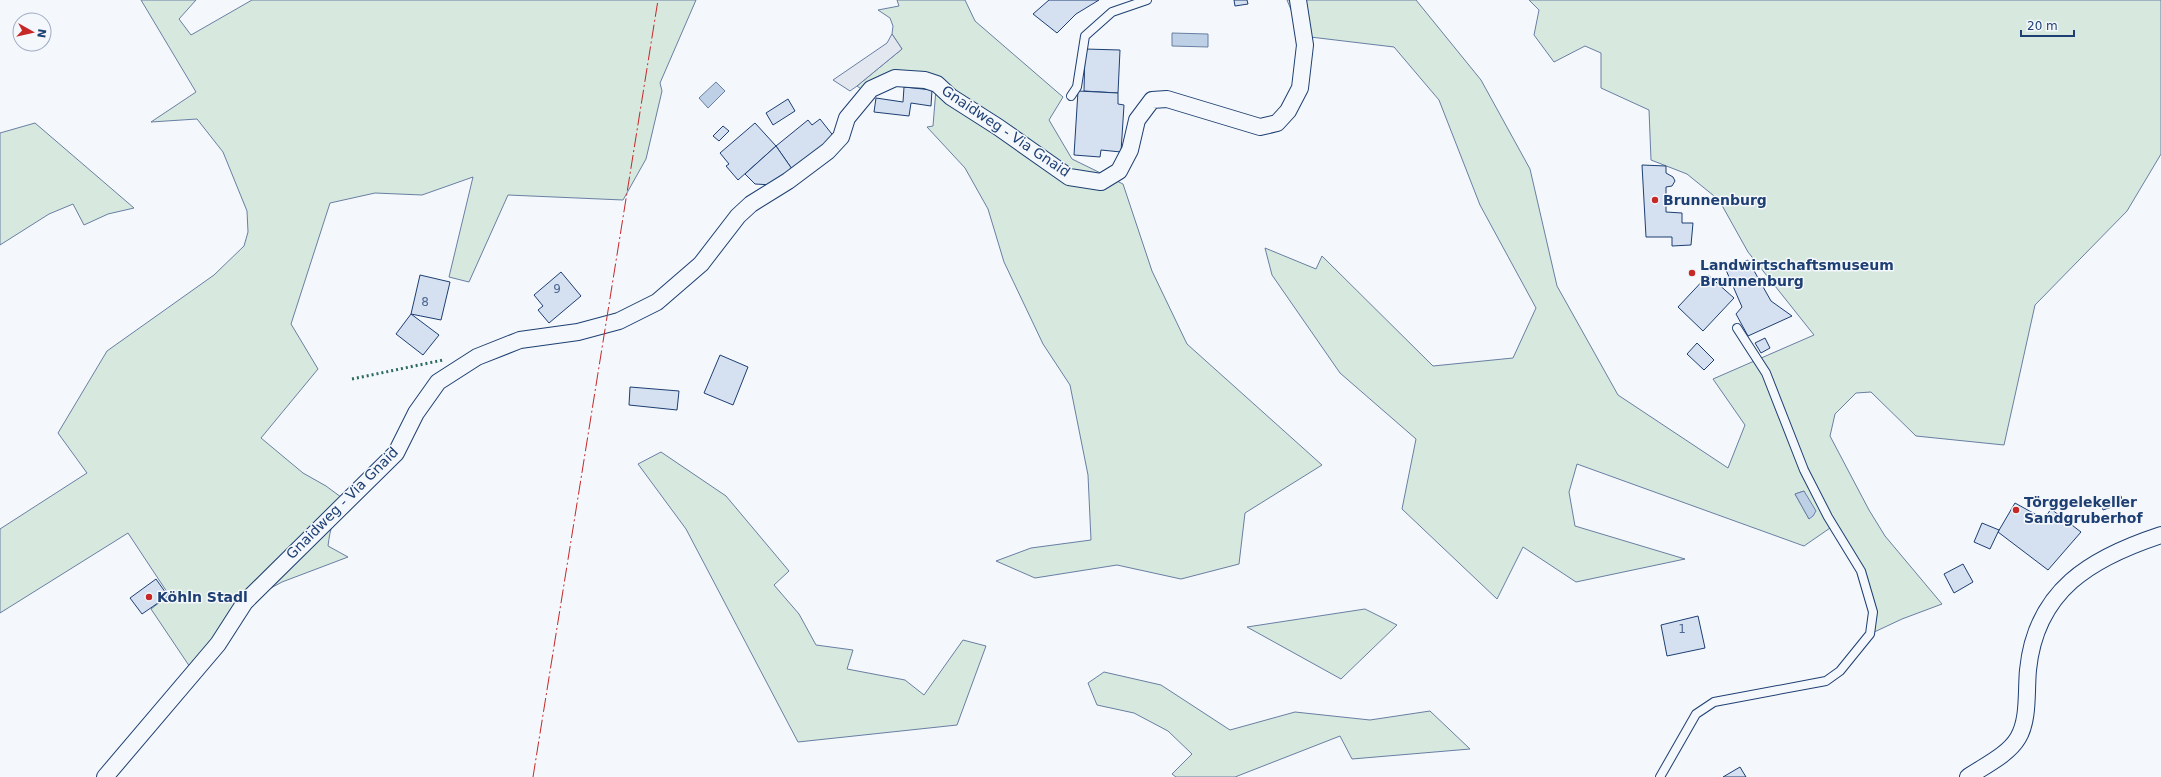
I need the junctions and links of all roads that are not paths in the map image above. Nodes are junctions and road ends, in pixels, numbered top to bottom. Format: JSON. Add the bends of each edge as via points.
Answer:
{"nodes":[{"id":1,"x":1146,"y":0,"type":"edge"},
{"id":2,"x":1298,"y":0,"type":"edge"},
{"id":3,"x":1071,"y":96,"type":"dead end"},
{"id":4,"x":1737,"y":328,"type":"dead end"},
{"id":5,"x":2161,"y":535,"type":"edge"},
{"id":6,"x":105,"y":777,"type":"edge"},
{"id":7,"x":1660,"y":777,"type":"edge"},
{"id":8,"x":1968,"y":777,"type":"edge"}],
"edges":[{"from":1,"to":3,"type":"lane","via":[[1112,12],[1084,36],[1078,80]]},
{"from":2,"to":6,"type":"street","name":"Gnaidweg - Via Gnaid","via":[[1305,45],[1300,88],[1288,111],[1277,123],[1260,127],[1168,99],[1152,100],[1137,120],[1130,150],[1119,171],[1101,182],[1069,177],[951,97],[938,84],[925,80],[895,78],[871,89],[847,118],[840,138],[828,151],[788,181],[751,204],[738,216],[701,264],[657,302],[619,321],[578,332],[520,340],[477,357],[438,382],[416,413],[396,453],[245,602],[218,644]]},
{"from":4,"to":7,"type":"lane","via":[[1766,373],[1804,470],[1828,517],[1861,571],[1873,612],[1870,634],[1840,671],[1826,681],[1714,702],[1696,714]]},
{"from":5,"to":8,"type":"street","via":[[2132,544],[2100,560],[2066,584],[2054,599],[2033,644],[2028,668],[2023,728],[2009,749]]}]}
